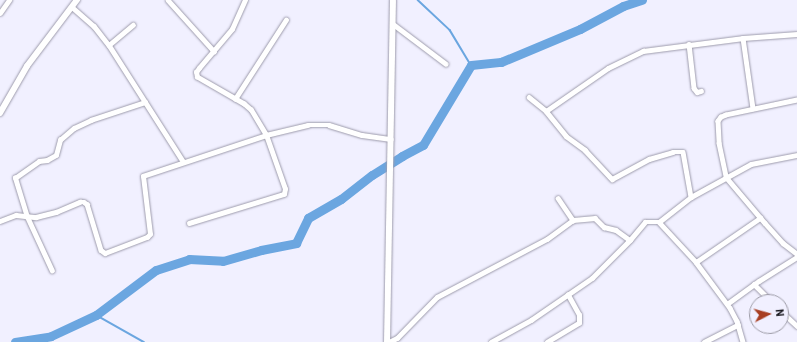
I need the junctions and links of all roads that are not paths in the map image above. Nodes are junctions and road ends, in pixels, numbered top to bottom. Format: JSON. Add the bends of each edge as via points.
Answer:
{"nodes":[{"id":1,"x":9,"y":0,"type":"edge"},
{"id":2,"x":77,"y":0,"type":"edge"},
{"id":3,"x":168,"y":0,"type":"edge"},
{"id":4,"x":245,"y":0,"type":"edge"},
{"id":5,"x":393,"y":0,"type":"edge"},
{"id":6,"x":72,"y":7,"type":"junction"},
{"id":7,"x":0,"y":13,"type":"edge"},
{"id":8,"x":286,"y":20,"type":"dead end"},
{"id":9,"x":393,"y":24,"type":"junction"},
{"id":10,"x":133,"y":25,"type":"dead end"},
{"id":11,"x":797,"y":34,"type":"edge"},
{"id":12,"x":743,"y":38,"type":"junction"},
{"id":13,"x":689,"y":44,"type":"junction"},
{"id":14,"x":109,"y":45,"type":"junction"},
{"id":15,"x":214,"y":51,"type":"junction"},
{"id":16,"x":446,"y":64,"type":"dead end"},
{"id":17,"x":701,"y":92,"type":"dead end"},
{"id":18,"x":529,"y":98,"type":"dead end"},
{"id":19,"x":236,"y":99,"type":"junction"},
{"id":20,"x":0,"y":100,"type":"edge"},
{"id":21,"x":797,"y":100,"type":"edge"},
{"id":22,"x":8,"y":102,"type":"junction"},
{"id":23,"x":145,"y":102,"type":"junction"},
{"id":24,"x":753,"y":108,"type":"junction"},
{"id":25,"x":546,"y":111,"type":"junction"},
{"id":26,"x":0,"y":113,"type":"edge"},
{"id":27,"x":266,"y":135,"type":"junction"},
{"id":28,"x":391,"y":139,"type":"junction"},
{"id":29,"x":797,"y":155,"type":"edge"},
{"id":30,"x":183,"y":161,"type":"junction"},
{"id":31,"x":726,"y":177,"type":"junction"},
{"id":32,"x":691,"y":197,"type":"junction"},
{"id":33,"x":558,"y":198,"type":"dead end"},
{"id":34,"x":27,"y":217,"type":"junction"},
{"id":35,"x":760,"y":218,"type":"junction"},
{"id":36,"x":573,"y":220,"type":"junction"},
{"id":37,"x":0,"y":221,"type":"edge"},
{"id":38,"x":659,"y":222,"type":"junction"},
{"id":39,"x":189,"y":223,"type":"dead end"},
{"id":40,"x":630,"y":240,"type":"junction"},
{"id":41,"x":797,"y":254,"type":"edge"},
{"id":42,"x":797,"y":257,"type":"edge"},
{"id":43,"x":696,"y":262,"type":"junction"},
{"id":44,"x":52,"y":271,"type":"dead end"},
{"id":45,"x":754,"y":284,"type":"junction"},
{"id":46,"x":764,"y":294,"type":"edge"},
{"id":47,"x":568,"y":295,"type":"junction"},
{"id":48,"x":727,"y":304,"type":"junction"},
{"id":49,"x":789,"y":318,"type":"edge"},
{"id":50,"x":738,"y":325,"type":"junction"},
{"id":51,"x":797,"y":326,"type":"edge"},
{"id":52,"x":388,"y":342,"type":"edge"},
{"id":53,"x":491,"y":342,"type":"edge"},
{"id":54,"x":547,"y":342,"type":"edge"},
{"id":55,"x":704,"y":342,"type":"edge"},
{"id":56,"x":743,"y":342,"type":"edge"}],
"edges":[{"from":1,"to":7,"type":"street"},
{"from":2,"to":6,"type":"main road"},
{"from":3,"to":15,"type":"street"},
{"from":4,"to":15,"type":"street","via":[[232,29]]},
{"from":5,"to":9,"type":"main road"},
{"from":6,"to":14,"type":"street","via":[[94,26]]},
{"from":6,"to":22,"type":"main road","via":[[27,66]]},
{"from":8,"to":19,"type":"street"},
{"from":9,"to":16,"type":"street"},
{"from":9,"to":28,"type":"main road"},
{"from":10,"to":14,"type":"street"},
{"from":11,"to":12,"type":"street"},
{"from":12,"to":13,"type":"street"},
{"from":12,"to":24,"type":"street"},
{"from":13,"to":17,"type":"street","via":[[694,88]]},
{"from":13,"to":25,"type":"street","via":[[643,51],[618,62],[592,77]]},
{"from":14,"to":23,"type":"street"},
{"from":15,"to":19,"type":"street","via":[[196,72],[197,77]]},
{"from":18,"to":25,"type":"street"},
{"from":19,"to":27,"type":"street","via":[[251,110]]},
{"from":20,"to":22,"type":"street"},
{"from":21,"to":24,"type":"street"},
{"from":22,"to":26,"type":"main road"},
{"from":23,"to":30,"type":"street"},
{"from":23,"to":34,"type":"street","via":[[74,128],[60,140],[56,155],[39,161],[15,178]]},
{"from":24,"to":31,"type":"street","via":[[726,115],[718,121],[719,143]]},
{"from":25,"to":32,"type":"street","via":[[566,136],[585,150],[612,179],[649,159],[673,152],[683,152]]},
{"from":27,"to":28,"type":"street","via":[[294,127],[320,124],[362,135]]},
{"from":27,"to":30,"type":"street"},
{"from":27,"to":39,"type":"street","via":[[285,190],[284,194]]},
{"from":28,"to":52,"type":"main road"},
{"from":29,"to":31,"type":"street","via":[[751,164]]},
{"from":30,"to":34,"type":"street","via":[[143,176],[150,234],[111,251],[105,253],[101,250],[87,204],[84,202],[56,212]]},
{"from":31,"to":32,"type":"street"},
{"from":31,"to":35,"type":"street"},
{"from":32,"to":38,"type":"street"},
{"from":33,"to":36,"type":"street"},
{"from":34,"to":37,"type":"street","via":[[16,215]]},
{"from":34,"to":44,"type":"street"},
{"from":35,"to":41,"type":"street"},
{"from":35,"to":43,"type":"street"},
{"from":36,"to":40,"type":"street","via":[[594,218],[604,227],[616,230]]},
{"from":36,"to":52,"type":"street","via":[[541,242],[437,297],[397,338]]},
{"from":38,"to":40,"type":"street","via":[[645,222]]},
{"from":38,"to":43,"type":"street"},
{"from":40,"to":47,"type":"street","via":[[592,278]]},
{"from":42,"to":45,"type":"street"},
{"from":43,"to":48,"type":"street"},
{"from":45,"to":46,"type":"street"},
{"from":45,"to":48,"type":"street"},
{"from":47,"to":53,"type":"street","via":[[531,320]]},
{"from":47,"to":54,"type":"street","via":[[580,315],[579,323]]},
{"from":48,"to":50,"type":"street"},
{"from":49,"to":51,"type":"street"},
{"from":50,"to":55,"type":"street"},
{"from":50,"to":56,"type":"street"}]}
